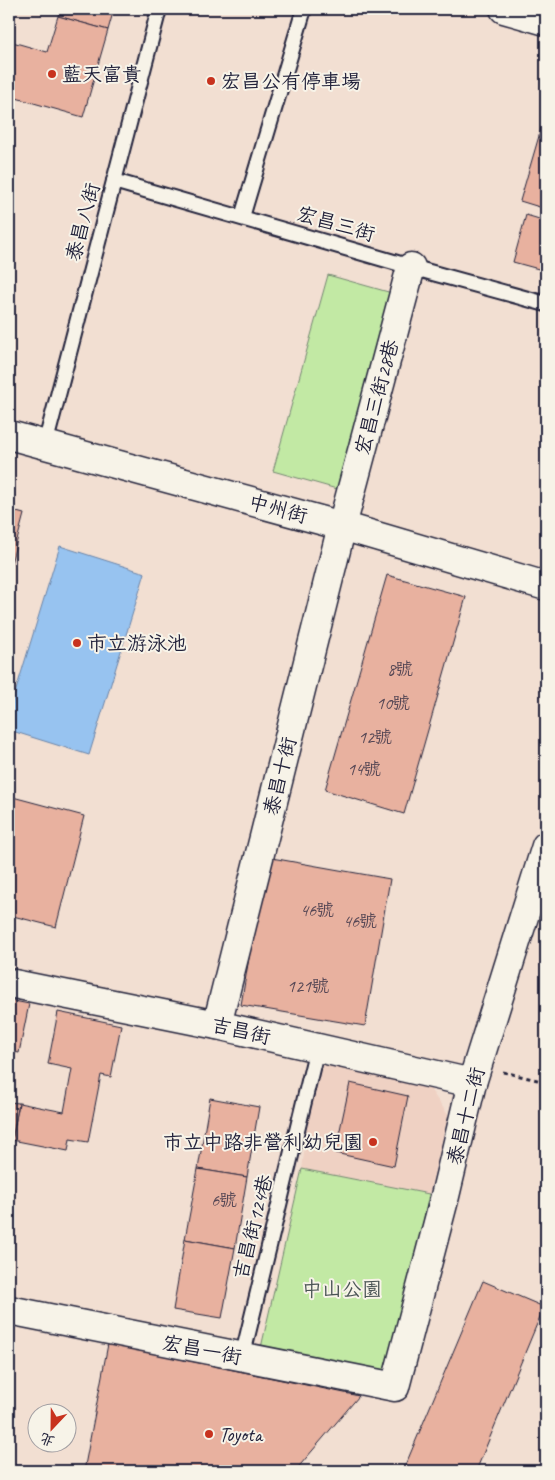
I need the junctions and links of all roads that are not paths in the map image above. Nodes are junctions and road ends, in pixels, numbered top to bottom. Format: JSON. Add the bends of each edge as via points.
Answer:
{"nodes":[{"id":1,"x":159,"y":9,"type":"edge"},
{"id":2,"x":304,"y":9,"type":"edge"},
{"id":3,"x":504,"y":9,"type":"edge"},
{"id":4,"x":546,"y":21,"type":"edge"},
{"id":5,"x":114,"y":181,"type":"junction"},
{"id":6,"x":242,"y":218,"type":"junction"},
{"id":7,"x":411,"y":267,"type":"junction"},
{"id":8,"x":546,"y":304,"type":"edge"},
{"id":9,"x":9,"y":435,"type":"edge"},
{"id":10,"x":45,"y":444,"type":"junction"},
{"id":11,"x":342,"y":526,"type":"junction"},
{"id":12,"x":546,"y":586,"type":"edge"},
{"id":13,"x":546,"y":846,"type":"edge"},
{"id":14,"x":9,"y":983,"type":"edge"},
{"id":15,"x":217,"y":1025,"type":"junction"},
{"id":16,"x":317,"y":1048,"type":"junction"},
{"id":17,"x":475,"y":1074,"type":"junction"},
{"id":18,"x":9,"y":1310,"type":"edge"},
{"id":19,"x":242,"y":1358,"type":"junction"},
{"id":20,"x":395,"y":1388,"type":"joint"}],
"edges":[{"from":1,"to":5,"type":"lane","name":"泰昌八街"},
{"from":2,"to":6,"type":"lane"},
{"from":3,"to":4,"type":"street"},
{"from":5,"to":6,"type":"lane","name":"宏昌三街"},
{"from":5,"to":10,"type":"lane","name":"泰昌八街"},
{"from":6,"to":7,"type":"lane","name":"宏昌三街"},
{"from":7,"to":8,"type":"lane","name":"宏昌三街"},
{"from":7,"to":11,"type":"street","name":"宏昌三街28巷"},
{"from":9,"to":10,"type":"street","name":"中州街"},
{"from":10,"to":11,"type":"street","name":"中州街"},
{"from":11,"to":12,"type":"street","name":"中州街"},
{"from":11,"to":15,"type":"street","name":"泰昌十街"},
{"from":13,"to":17,"type":"street","name":"泰昌十二街"},
{"from":14,"to":15,"type":"street","name":"吉昌街"},
{"from":15,"to":16,"type":"street","name":"吉昌街"},
{"from":16,"to":17,"type":"street","name":"吉昌街"},
{"from":16,"to":19,"type":"lane","name":"吉昌街124巷"},
{"from":17,"to":20,"type":"street","name":"泰昌十二街"},
{"from":18,"to":19,"type":"street","name":"宏昌一街"},
{"from":19,"to":20,"type":"street","name":"宏昌一街"}]}
